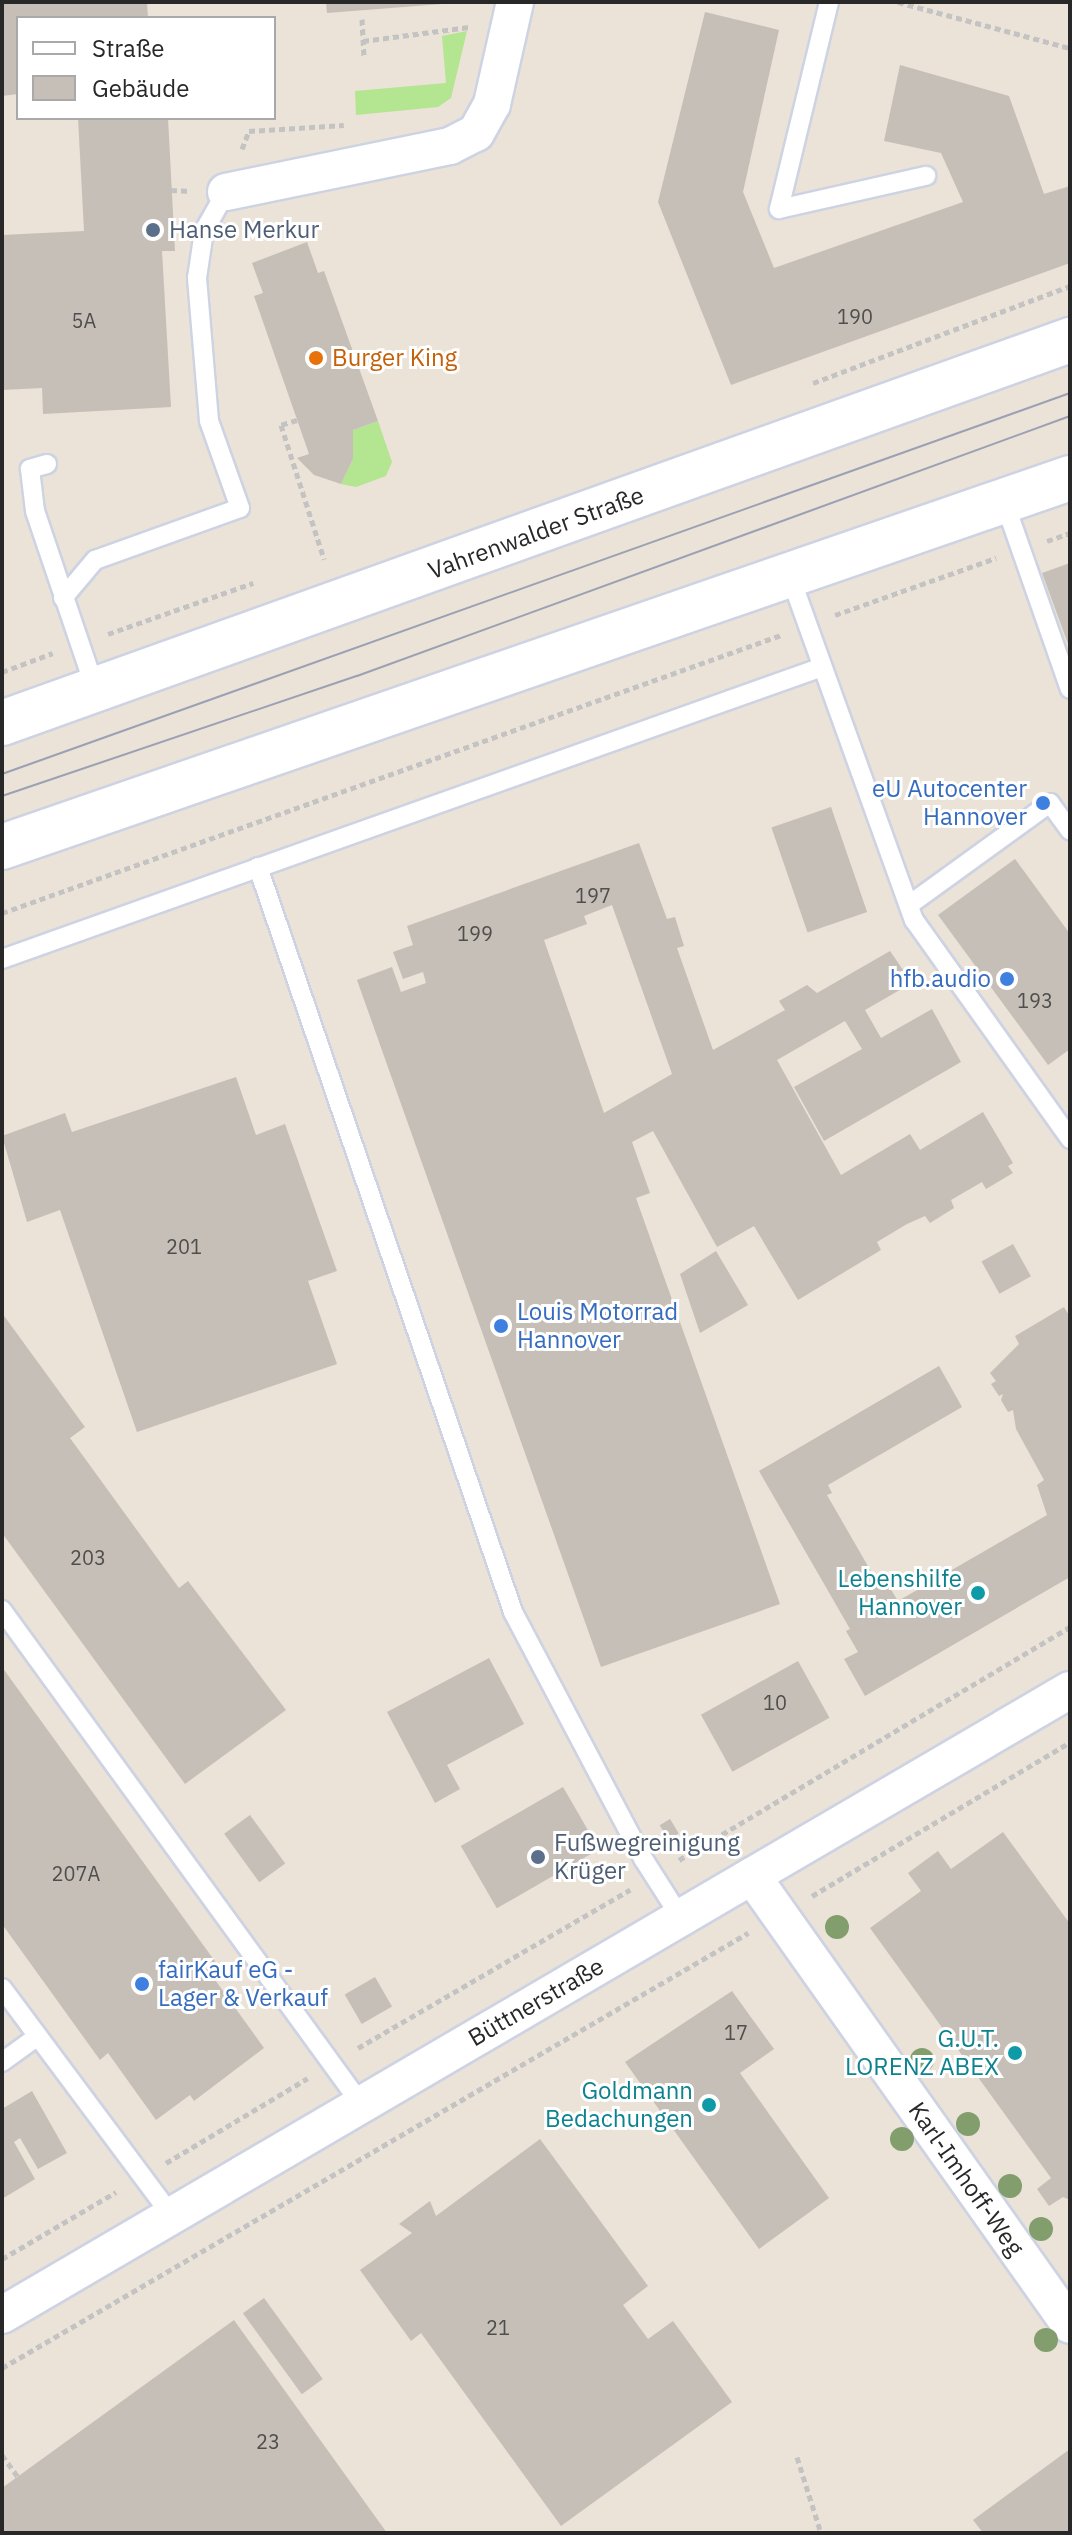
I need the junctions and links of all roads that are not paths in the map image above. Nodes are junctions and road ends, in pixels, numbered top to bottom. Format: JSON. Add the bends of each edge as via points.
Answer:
{"nodes":[{"id":1,"x":515,"y":2,"type":"edge"},
{"id":2,"x":829,"y":2,"type":"edge"},
{"id":3,"x":926,"y":176,"type":"dead end"},
{"id":4,"x":226,"y":192,"type":"joint"},
{"id":5,"x":1070,"y":340,"type":"edge"},
{"id":6,"x":47,"y":464,"type":"dead end"},
{"id":7,"x":1070,"y":478,"type":"edge"},
{"id":8,"x":1004,"y":501,"type":"junction"},
{"id":9,"x":790,"y":576,"type":"junction"},
{"id":10,"x":63,"y":598,"type":"junction"},
{"id":11,"x":822,"y":667,"type":"junction"},
{"id":12,"x":1070,"y":689,"type":"edge"},
{"id":13,"x":96,"y":691,"type":"junction"},
{"id":14,"x":2,"y":723,"type":"edge"},
{"id":15,"x":1070,"y":831,"type":"edge"},
{"id":16,"x":2,"y":847,"type":"edge"},
{"id":17,"x":258,"y":867,"type":"junction"},
{"id":18,"x":909,"y":905,"type":"junction"},
{"id":19,"x":2,"y":959,"type":"edge"},
{"id":20,"x":1070,"y":1139,"type":"edge"},
{"id":21,"x":2,"y":1610,"type":"edge"},
{"id":22,"x":1070,"y":1690,"type":"edge"},
{"id":23,"x":752,"y":1876,"type":"junction"},
{"id":24,"x":681,"y":1918,"type":"junction"},
{"id":25,"x":2,"y":1988,"type":"edge"},
{"id":26,"x":38,"y":2036,"type":"junction"},
{"id":27,"x":2,"y":2062,"type":"edge"},
{"id":28,"x":361,"y":2104,"type":"junction"},
{"id":29,"x":171,"y":2215,"type":"junction"},
{"id":30,"x":2,"y":2315,"type":"edge"},
{"id":31,"x":1070,"y":2325,"type":"edge"}],
"edges":[{"from":1,"to":4,"type":"street","via":[[492,104],[476,133],[450,146]]},
{"from":2,"to":3,"type":"lane","via":[[779,209]]},
{"from":4,"to":10,"type":"lane","via":[[204,231],[197,278],[209,421],[240,508],[95,560]]},
{"from":5,"to":13,"type":"main road","name":"Vahrenwalder Straße"},
{"from":6,"to":10,"type":"lane","via":[[30,469],[35,511]]},
{"from":7,"to":8,"type":"main road"},
{"from":8,"to":9,"type":"main road"},
{"from":8,"to":12,"type":"lane"},
{"from":9,"to":11,"type":"lane"},
{"from":9,"to":16,"type":"main road"},
{"from":10,"to":13,"type":"lane"},
{"from":11,"to":17,"type":"lane"},
{"from":11,"to":18,"type":"lane"},
{"from":13,"to":14,"type":"main road","name":"Vahrenwalder Straße"},
{"from":15,"to":18,"type":"lane","via":[[1050,803]]},
{"from":17,"to":19,"type":"lane"},
{"from":17,"to":24,"type":"lane","via":[[513,1612]]},
{"from":18,"to":20,"type":"lane","via":[[914,920]]},
{"from":21,"to":28,"type":"lane"},
{"from":22,"to":23,"type":"street","name":"Büttnerstraße"},
{"from":23,"to":24,"type":"street","name":"Büttnerstraße"},
{"from":23,"to":31,"type":"street","name":"Karl-Imhoff-Weg"},
{"from":24,"to":28,"type":"street","name":"Büttnerstraße"},
{"from":25,"to":26,"type":"lane"},
{"from":26,"to":27,"type":"lane"},
{"from":26,"to":29,"type":"lane"},
{"from":28,"to":29,"type":"street","name":"Büttnerstraße"},
{"from":29,"to":30,"type":"street","name":"Büttnerstraße"}]}
